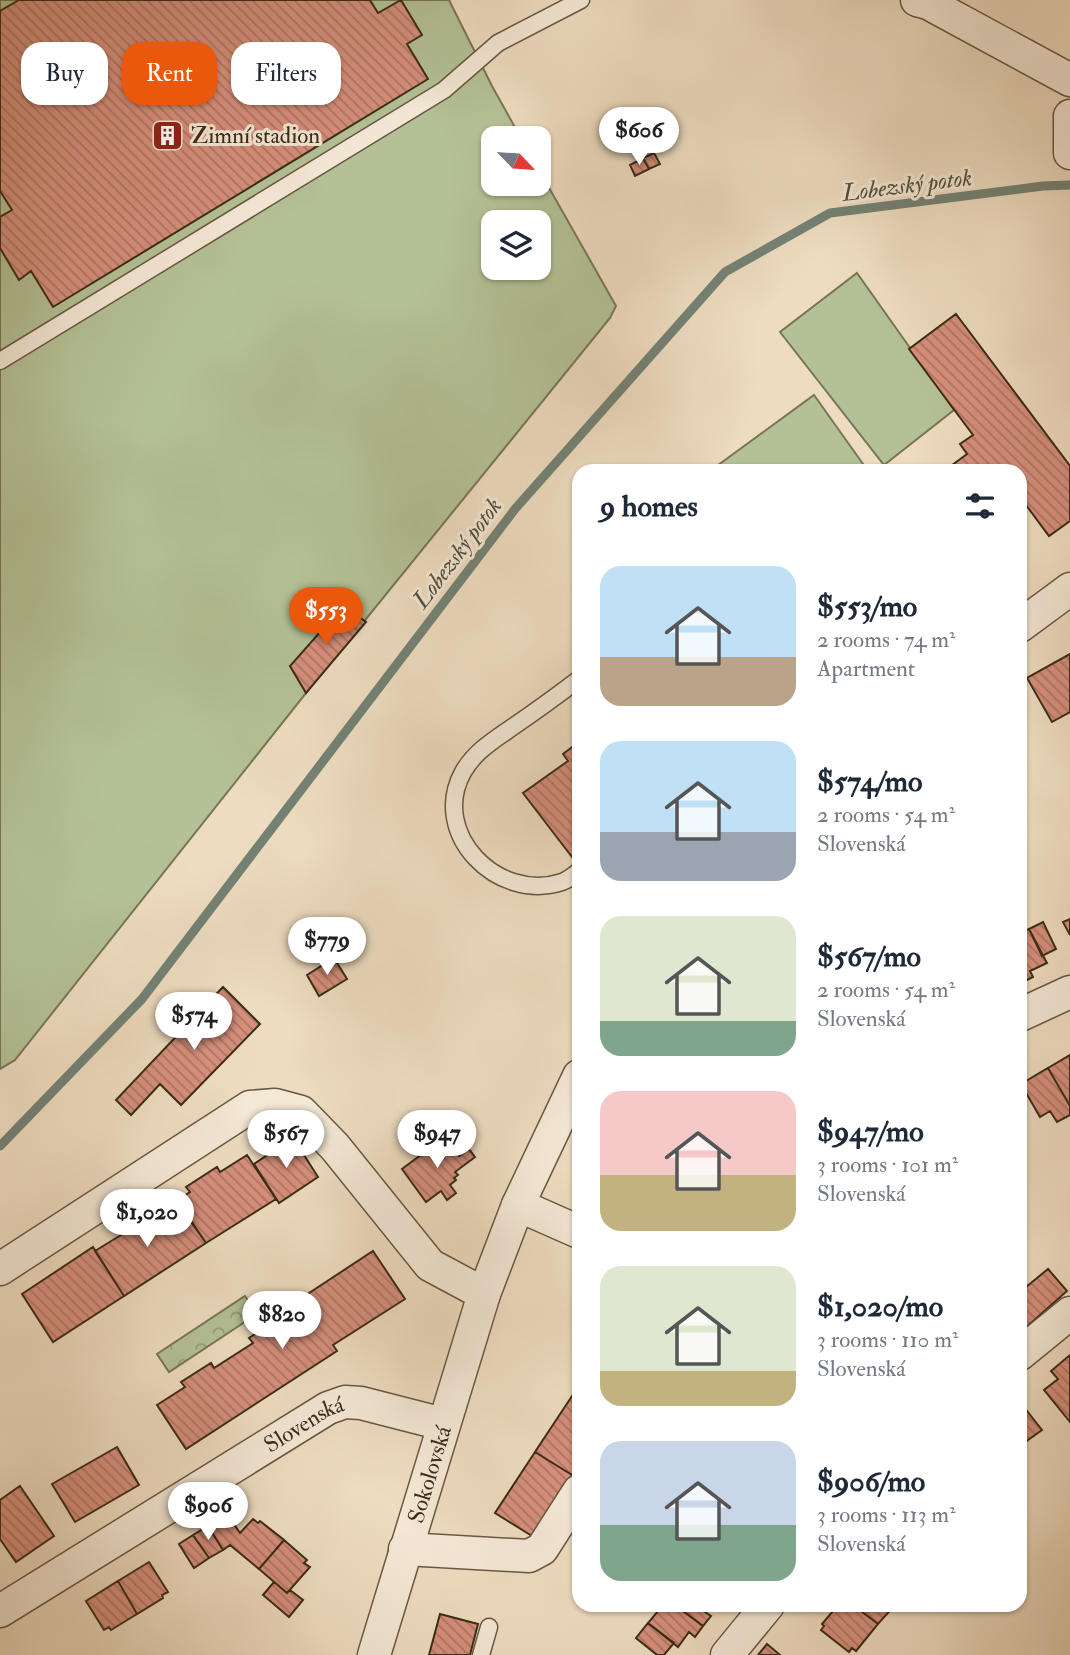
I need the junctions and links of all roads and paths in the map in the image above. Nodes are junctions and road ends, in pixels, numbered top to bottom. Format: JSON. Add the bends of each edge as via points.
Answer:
{"nodes":[{"id":1,"x":581,"y":0,"type":"edge"},
{"id":2,"x":918,"y":0,"type":"edge"},
{"id":3,"x":1070,"y":80,"type":"edge"},
{"id":4,"x":1070,"y":116,"type":"edge"},
{"id":5,"x":1070,"y":152,"type":"edge"},
{"id":6,"x":0,"y":361,"type":"edge"},
{"id":7,"x":1070,"y":589,"type":"edge"},
{"id":8,"x":1027,"y":621,"type":"edge"},
{"id":9,"x":572,"y":685,"type":"edge"},
{"id":10,"x":572,"y":876,"type":"edge"},
{"id":11,"x":1070,"y":992,"type":"edge"},
{"id":12,"x":1027,"y":1012,"type":"edge"},
{"id":13,"x":572,"y":1091,"type":"edge"},
{"id":14,"x":517,"y":1205,"type":"junction"},
{"id":15,"x":572,"y":1229,"type":"edge"},
{"id":16,"x":0,"y":1269,"type":"edge"},
{"id":17,"x":484,"y":1294,"type":"junction"},
{"id":18,"x":1070,"y":1313,"type":"edge"},
{"id":19,"x":1027,"y":1348,"type":"edge"},
{"id":20,"x":443,"y":1424,"type":"junction"},
{"id":21,"x":572,"y":1501,"type":"edge"},
{"id":22,"x":405,"y":1549,"type":"junction"},
{"id":23,"x":0,"y":1611,"type":"edge"},
{"id":24,"x":762,"y":1612,"type":"edge"},
{"id":25,"x":489,"y":1627,"type":"dead end"},
{"id":26,"x":374,"y":1655,"type":"edge"},
{"id":27,"x":481,"y":1655,"type":"edge"},
{"id":28,"x":727,"y":1655,"type":"edge"}],
"edges":[{"from":1,"to":6,"type":"lane","via":[[498,43],[444,90]]},
{"from":2,"to":3,"type":"street"},
{"from":4,"to":5,"type":"street"},
{"from":7,"to":8,"type":"street"},
{"from":9,"to":10,"type":"lane","via":[[472,758],[456,791],[455,819],[465,847],[482,866],[503,878],[540,887]]},
{"from":11,"to":12,"type":"street"},
{"from":13,"to":14,"type":"street","name":"Sokolovská"},
{"from":14,"to":15,"type":"street"},
{"from":14,"to":17,"type":"street","name":"Sokolovská"},
{"from":16,"to":17,"type":"street","via":[[250,1107],[275,1105],[301,1112],[327,1138],[430,1265]]},
{"from":17,"to":20,"type":"street","name":"Sokolovská"},
{"from":18,"to":19,"type":"street"},
{"from":20,"to":22,"type":"street","name":"Sokolovská"},
{"from":20,"to":23,"type":"street","name":"Slovenská","via":[[361,1403],[328,1408]]},
{"from":21,"to":22,"type":"street","via":[[542,1549],[529,1556]]},
{"from":22,"to":26,"type":"street","name":"Sokolovská"},
{"from":24,"to":28,"type":"street"},
{"from":25,"to":27,"type":"lane"}]}
